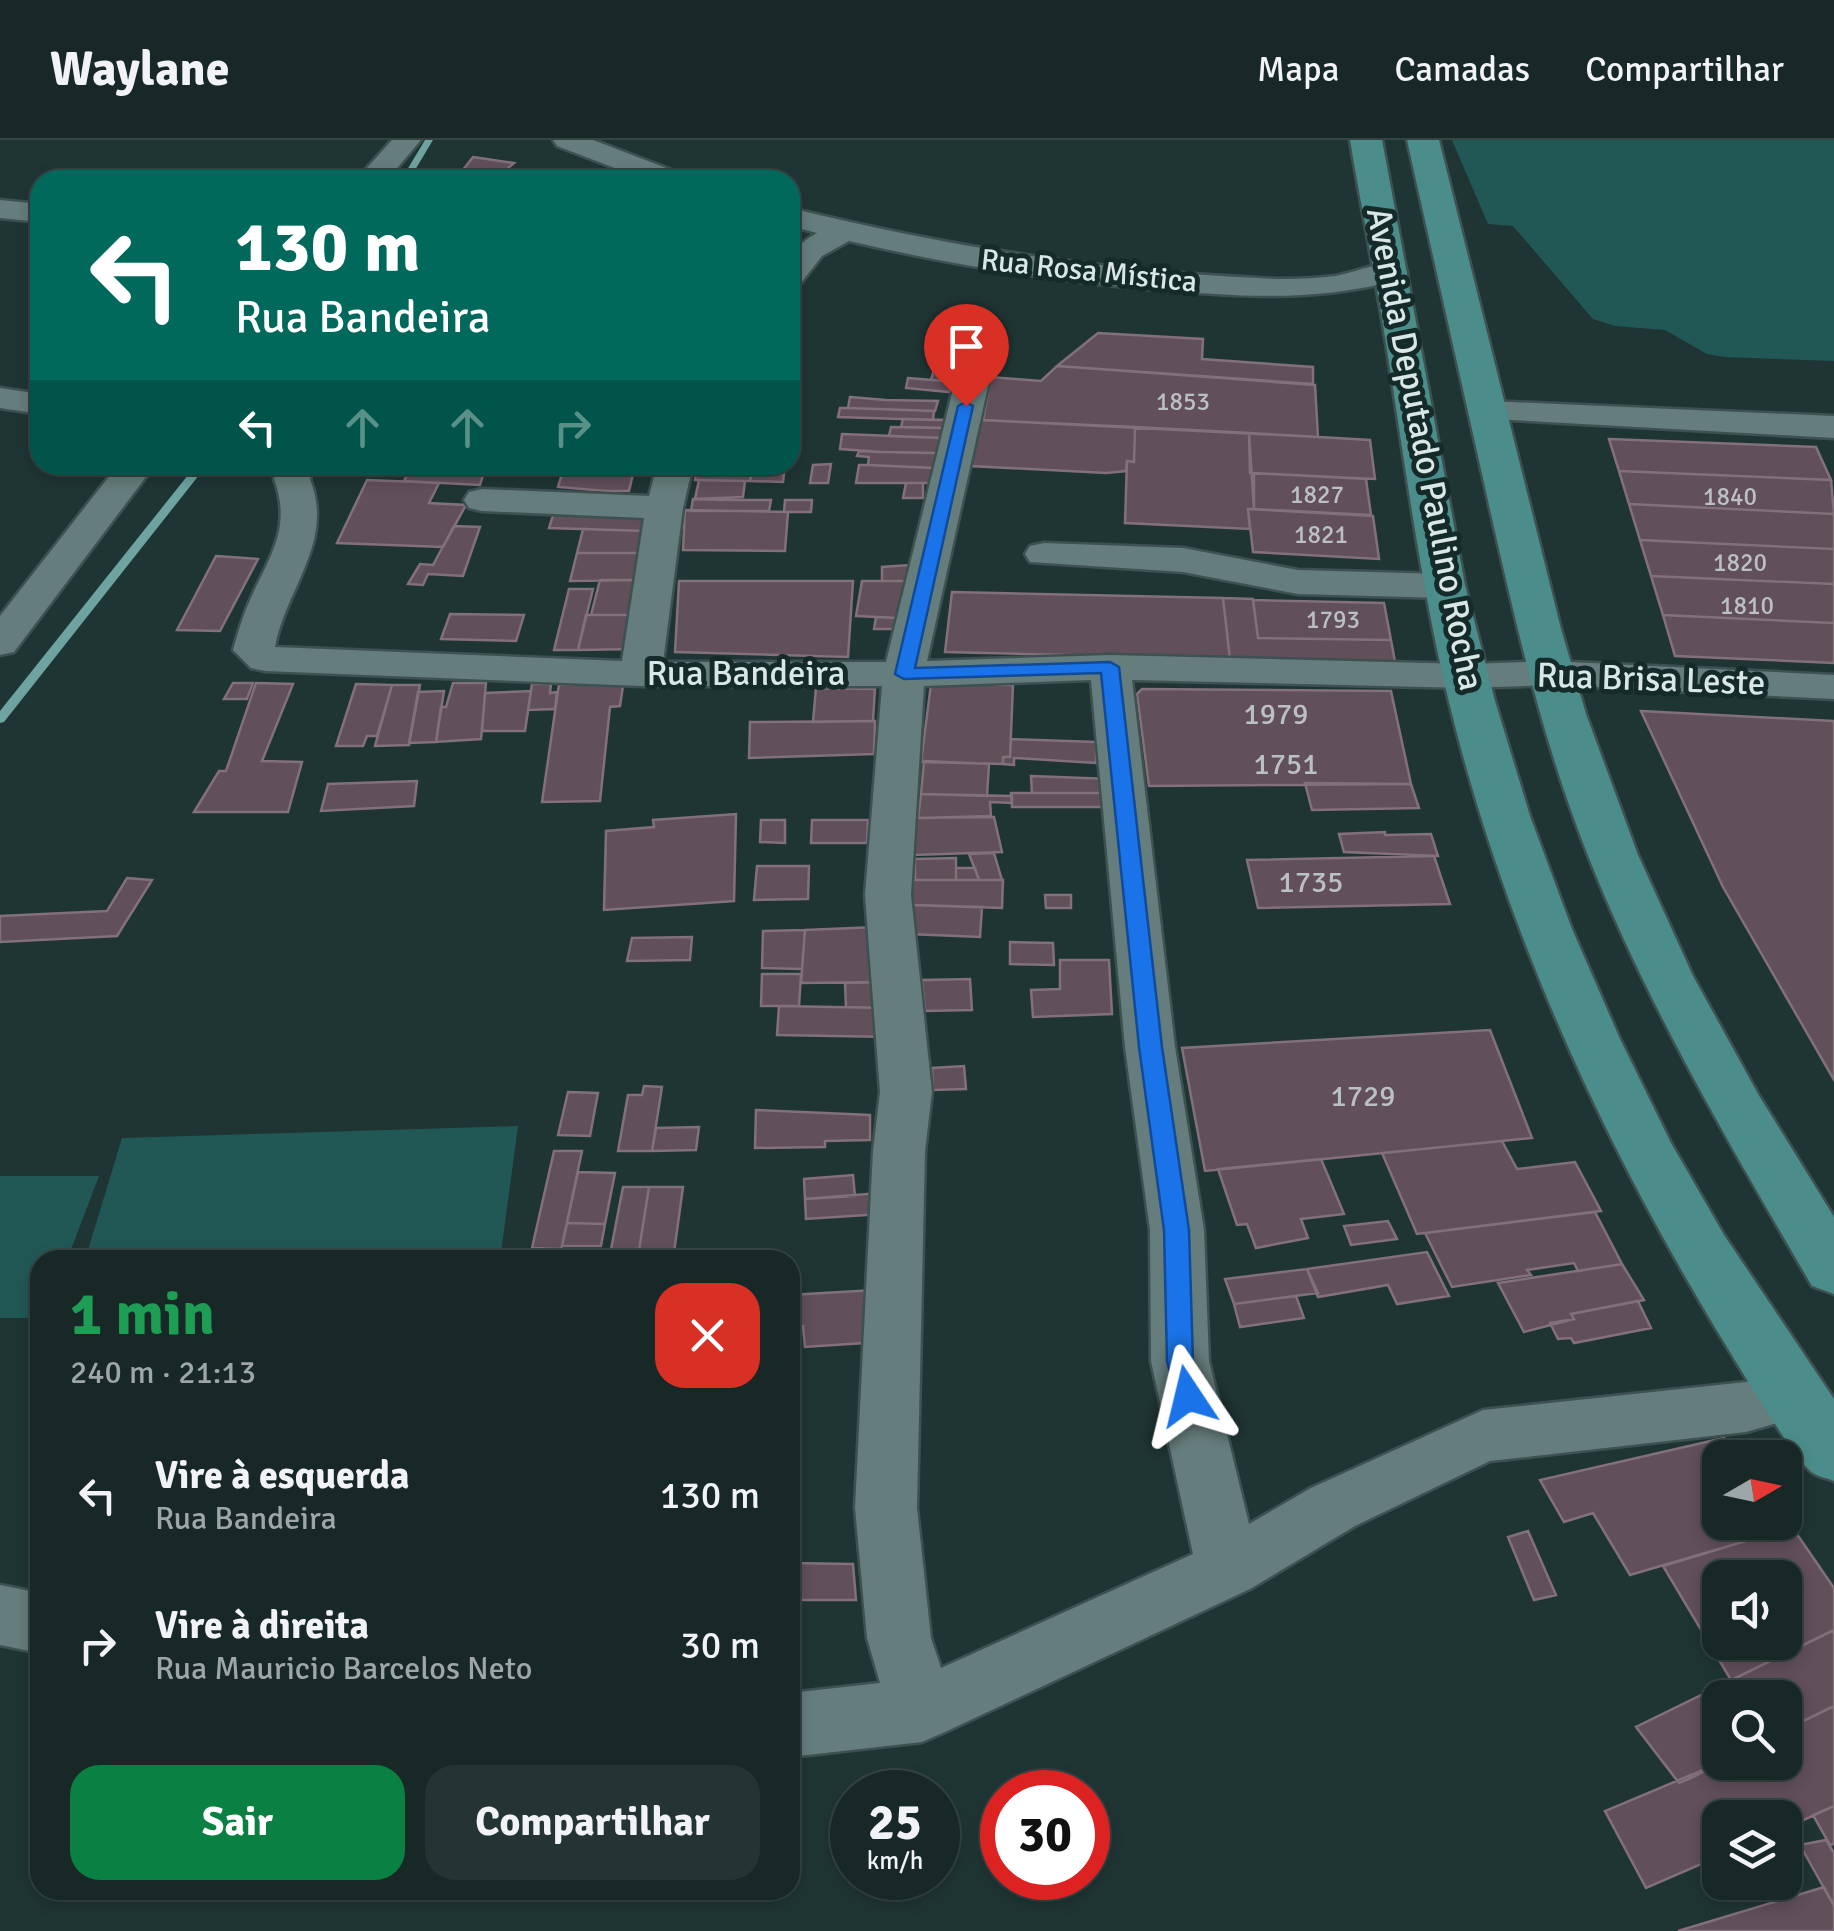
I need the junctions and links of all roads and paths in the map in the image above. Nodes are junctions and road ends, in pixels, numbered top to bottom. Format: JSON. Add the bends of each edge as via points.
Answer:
{"nodes":[{"id":1,"x":407,"y":140,"type":"edge"},
{"id":2,"x":567,"y":140,"type":"edge"},
{"id":3,"x":1366,"y":142,"type":"edge"},
{"id":4,"x":1424,"y":142,"type":"edge"},
{"id":5,"x":380,"y":170,"type":"edge"},
{"id":6,"x":646,"y":170,"type":"edge"},
{"id":7,"x":0,"y":209,"type":"edge"},
{"id":8,"x":30,"y":212,"type":"edge"},
{"id":9,"x":800,"y":220,"type":"edge"},
{"id":10,"x":843,"y":232,"type":"junction"},
{"id":11,"x":800,"y":248,"type":"edge"},
{"id":12,"x":1391,"y":272,"type":"junction"},
{"id":13,"x":974,"y":377,"type":"dead end"},
{"id":14,"x":0,"y":398,"type":"edge"},
{"id":15,"x":30,"y":402,"type":"edge"},
{"id":16,"x":1488,"y":411,"type":"junction"},
{"id":17,"x":1834,"y":426,"type":"edge"},
{"id":18,"x":130,"y":475,"type":"edge"},
{"id":19,"x":293,"y":475,"type":"edge"},
{"id":20,"x":672,"y":475,"type":"edge"},
{"id":21,"x":482,"y":500,"type":"dead end"},
{"id":22,"x":664,"y":508,"type":"junction"},
{"id":23,"x":1044,"y":554,"type":"dead end"},
{"id":24,"x":1444,"y":586,"type":"junction"},
{"id":25,"x":0,"y":643,"type":"edge"},
{"id":26,"x":1110,"y":667,"type":"junction"},
{"id":27,"x":641,"y":674,"type":"junction"},
{"id":28,"x":904,"y":674,"type":"junction"},
{"id":29,"x":1551,"y":674,"type":"junction"},
{"id":30,"x":1467,"y":676,"type":"junction"},
{"id":31,"x":1834,"y":687,"type":"edge"},
{"id":32,"x":1834,"y":1269,"type":"edge"},
{"id":33,"x":1792,"y":1395,"type":"junction"},
{"id":34,"x":1834,"y":1452,"type":"edge"},
{"id":35,"x":1228,"y":1569,"type":"junction"},
{"id":36,"x":0,"y":1615,"type":"edge"},
{"id":37,"x":30,"y":1621,"type":"edge"},
{"id":38,"x":922,"y":1710,"type":"junction"},
{"id":39,"x":800,"y":1723,"type":"edge"}],
"edges":[{"from":1,"to":5,"type":"street"},
{"from":2,"to":6,"type":"street"},
{"from":3,"to":12,"type":"main road","name":"Avenida Deputado Paulino Rocha"},
{"from":4,"to":16,"type":"main road","name":"Avenida Deputado Paulino Rocha"},
{"from":7,"to":8,"type":"street"},
{"from":9,"to":10,"type":"street","name":"Rua Rosa Mística"},
{"from":10,"to":11,"type":"street"},
{"from":10,"to":12,"type":"street","name":"Rua Rosa Mística","via":[[997,264],[1134,279],[1300,290],[1345,287]]},
{"from":12,"to":24,"type":"main road","name":"Avenida Deputado Paulino Rocha"},
{"from":13,"to":28,"type":"street"},
{"from":14,"to":15,"type":"street"},
{"from":16,"to":17,"type":"street"},
{"from":16,"to":29,"type":"main road","name":"Avenida Deputado Paulino Rocha"},
{"from":18,"to":25,"type":"street"},
{"from":19,"to":27,"type":"street","name":"Rua Bandeira","via":[[298,541],[268,600],[253,650],[265,659]]},
{"from":20,"to":22,"type":"street"},
{"from":21,"to":22,"type":"street"},
{"from":22,"to":27,"type":"street"},
{"from":23,"to":24,"type":"street","via":[[1183,560],[1298,582]]},
{"from":24,"to":30,"type":"main road","name":"Avenida Deputado Paulino Rocha"},
{"from":26,"to":28,"type":"street","name":"Rua Bandeira"},
{"from":26,"to":30,"type":"street","name":"Rua Bandeira"},
{"from":26,"to":35,"type":"street","via":[[1150,1047],[1177,1230],[1180,1361]]},
{"from":27,"to":28,"type":"street","name":"Rua Bandeira"},
{"from":28,"to":38,"type":"street","via":[[888,894],[906,1092],[886,1508],[899,1638]]},
{"from":29,"to":30,"type":"street","name":"Rua Brisa Leste"},
{"from":29,"to":31,"type":"street","name":"Rua Brisa Leste"},
{"from":29,"to":32,"type":"main road","name":"Avenida Deputado Paulino Rocha","via":[[1613,855],[1666,976]]},
{"from":30,"to":33,"type":"main road","name":"Avenida Deputado Paulino Rocha","via":[[1536,910],[1604,1067],[1698,1250]]},
{"from":33,"to":34,"type":"main road","name":"Avenida Deputado Paulino Rocha"},
{"from":33,"to":35,"type":"street","via":[[1746,1407],[1483,1436],[1333,1506]]},
{"from":35,"to":38,"type":"street"},
{"from":36,"to":37,"type":"street"},
{"from":38,"to":39,"type":"street"}]}
